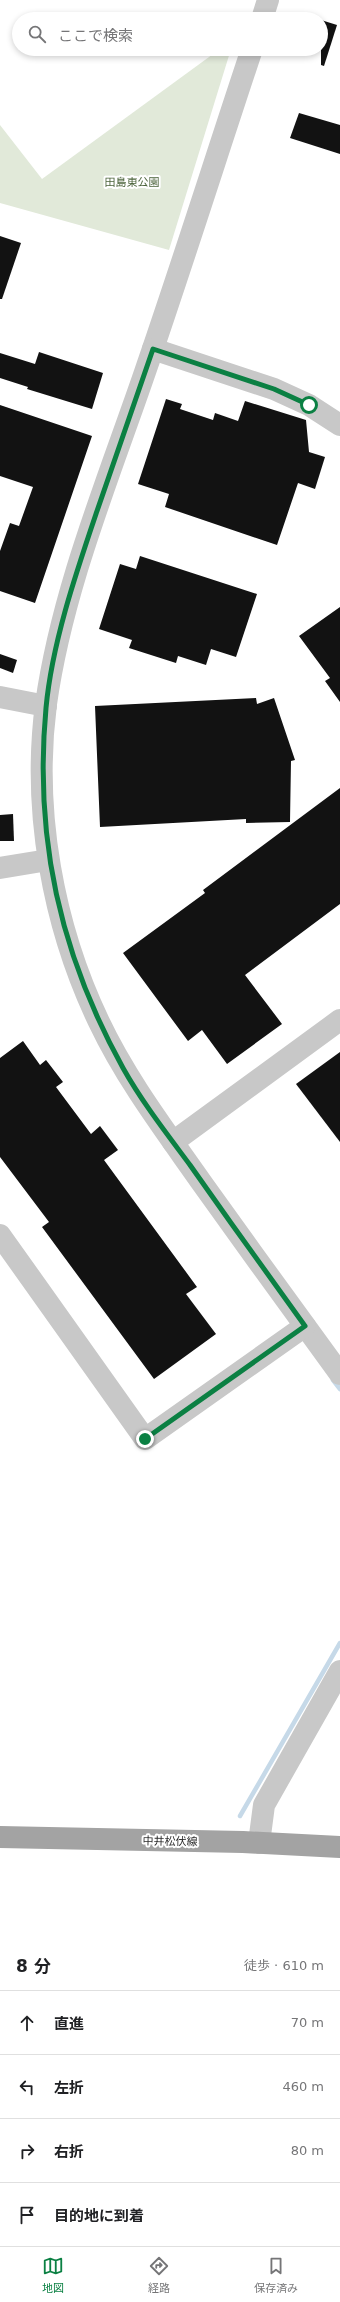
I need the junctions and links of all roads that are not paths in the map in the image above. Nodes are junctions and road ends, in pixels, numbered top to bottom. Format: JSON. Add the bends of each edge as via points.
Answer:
{"nodes":[{"id":1,"x":268,"y":0,"type":"edge"},
{"id":2,"x":264,"y":12,"type":"edge"},
{"id":3,"x":250,"y":56,"type":"edge"},
{"id":4,"x":153,"y":349,"type":"junction"},
{"id":5,"x":340,"y":425,"type":"edge"},
{"id":6,"x":0,"y":697,"type":"edge"},
{"id":7,"x":46,"y":706,"type":"junction"},
{"id":8,"x":48,"y":860,"type":"junction"},
{"id":9,"x":0,"y":868,"type":"edge"},
{"id":10,"x":340,"y":1020,"type":"edge"},
{"id":11,"x":173,"y":1142,"type":"junction"},
{"id":12,"x":0,"y":1235,"type":"edge"},
{"id":13,"x":305,"y":1326,"type":"junction"},
{"id":14,"x":340,"y":1374,"type":"edge"},
{"id":15,"x":340,"y":1671,"type":"edge"},
{"id":16,"x":0,"y":1838,"type":"edge"},
{"id":17,"x":259,"y":1843,"type":"junction"},
{"id":18,"x":340,"y":1847,"type":"edge"}],
"edges":[{"from":1,"to":2,"type":"street"},
{"from":3,"to":4,"type":"street"},
{"from":4,"to":5,"type":"street","via":[[274,389],[309,405]]},
{"from":4,"to":7,"type":"street","via":[[76,571],[59,638]]},
{"from":6,"to":7,"type":"street"},
{"from":7,"to":8,"type":"street","via":[[43,765]]},
{"from":8,"to":9,"type":"street"},
{"from":8,"to":11,"type":"street","via":[[74,958],[98,1019],[124,1071]]},
{"from":10,"to":11,"type":"street"},
{"from":11,"to":13,"type":"street"},
{"from":12,"to":13,"type":"street","via":[[145,1439]]},
{"from":13,"to":14,"type":"street"},
{"from":15,"to":17,"type":"street","via":[[264,1805]]},
{"from":16,"to":17,"type":"main road","name":"中井松伏線"},
{"from":17,"to":18,"type":"main road","name":"中井松伏線"}]}
